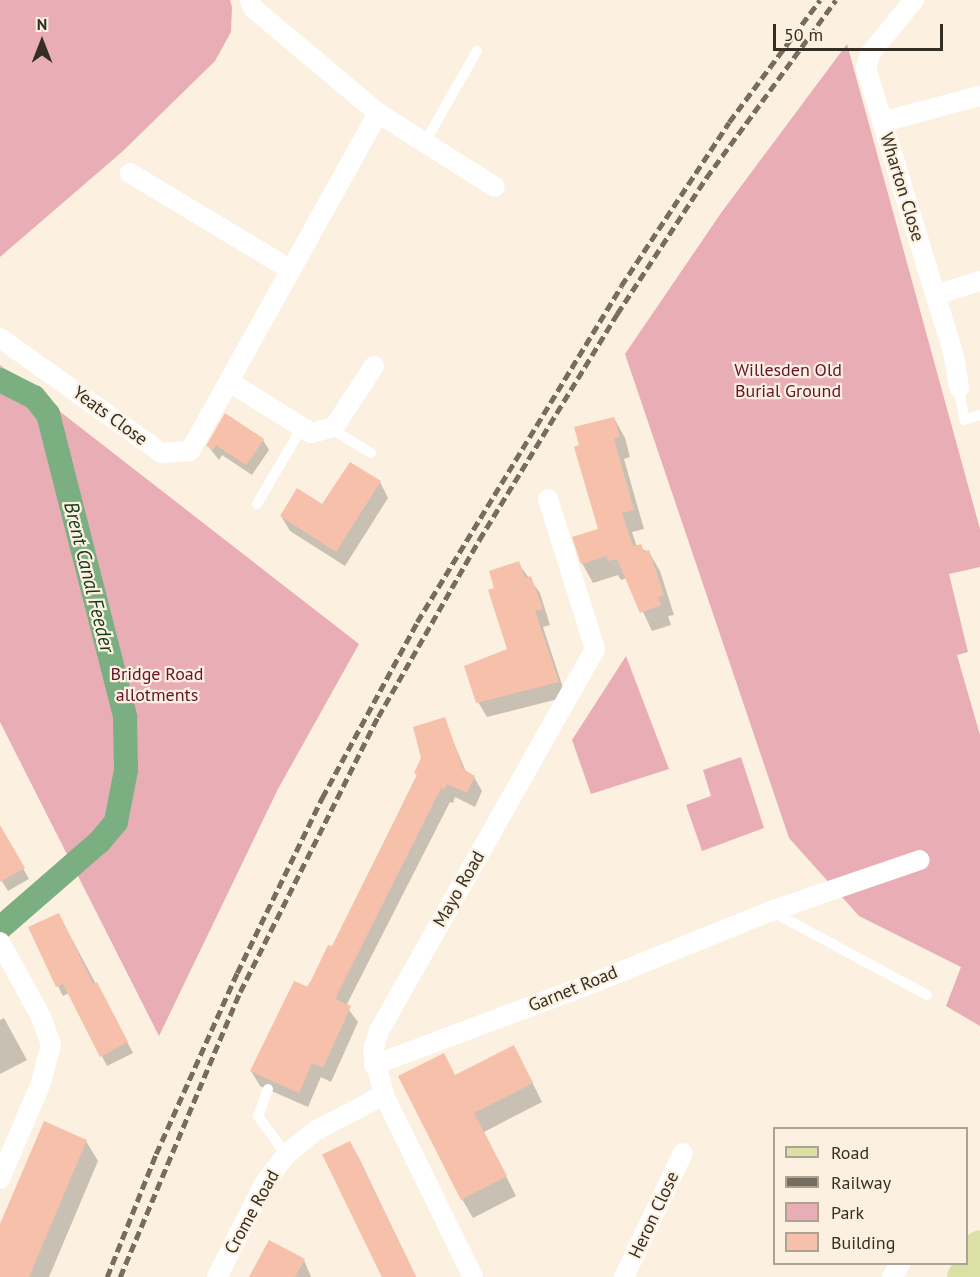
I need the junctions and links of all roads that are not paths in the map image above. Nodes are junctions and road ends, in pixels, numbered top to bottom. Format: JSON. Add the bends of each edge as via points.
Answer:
{"nodes":[{"id":1,"x":250,"y":0,"type":"edge"},
{"id":2,"x":914,"y":0,"type":"edge"},
{"id":3,"x":477,"y":51,"type":"dead end"},
{"id":4,"x":980,"y":96,"type":"edge"},
{"id":5,"x":378,"y":112,"type":"junction"},
{"id":6,"x":882,"y":122,"type":"junction"},
{"id":7,"x":425,"y":142,"type":"junction"},
{"id":8,"x":130,"y":173,"type":"dead end"},
{"id":9,"x":495,"y":187,"type":"dead end"},
{"id":10,"x":291,"y":270,"type":"junction"},
{"id":11,"x":980,"y":281,"type":"edge"},
{"id":12,"x":935,"y":296,"type":"junction"},
{"id":13,"x":0,"y":338,"type":"edge"},
{"id":14,"x":374,"y":366,"type":"dead end"},
{"id":15,"x":231,"y":383,"type":"junction"},
{"id":16,"x":959,"y":388,"type":"joint"},
{"id":17,"x":980,"y":415,"type":"edge"},
{"id":18,"x":302,"y":427,"type":"junction"},
{"id":19,"x":330,"y":428,"type":"junction"},
{"id":20,"x":370,"y":453,"type":"dead end"},
{"id":21,"x":548,"y":499,"type":"dead end"},
{"id":22,"x":257,"y":504,"type":"dead end"},
{"id":23,"x":920,"y":860,"type":"dead end"},
{"id":24,"x":771,"y":911,"type":"junction"},
{"id":25,"x":0,"y":942,"type":"edge"},
{"id":26,"x":927,"y":995,"type":"dead end"},
{"id":27,"x":374,"y":1065,"type":"junction"},
{"id":28,"x":268,"y":1089,"type":"dead end"},
{"id":29,"x":384,"y":1095,"type":"junction"},
{"id":30,"x":683,"y":1153,"type":"dead end"},
{"id":31,"x":285,"y":1155,"type":"junction"},
{"id":32,"x":2,"y":1167,"type":"edge"},
{"id":33,"x":980,"y":1245,"type":"edge"},
{"id":34,"x":217,"y":1277,"type":"edge"},
{"id":35,"x":473,"y":1277,"type":"edge"},
{"id":36,"x":624,"y":1277,"type":"edge"},
{"id":37,"x":963,"y":1277,"type":"edge"}],
"edges":[{"from":1,"to":5,"type":"street","via":[[253,8]]},
{"from":2,"to":6,"type":"street","name":"Wharton Close","via":[[870,54],[866,68]]},
{"from":3,"to":7,"type":"lane"},
{"from":4,"to":6,"type":"street"},
{"from":5,"to":7,"type":"street"},
{"from":5,"to":10,"type":"street","name":"Yeats Close"},
{"from":6,"to":12,"type":"street","name":"Wharton Close"},
{"from":7,"to":9,"type":"street"},
{"from":8,"to":10,"type":"street"},
{"from":10,"to":15,"type":"street","name":"Yeats Close"},
{"from":11,"to":12,"type":"street"},
{"from":12,"to":16,"type":"street","name":"Wharton Close","via":[[954,356]]},
{"from":13,"to":15,"type":"street","name":"Yeats Close","via":[[162,453],[190,451]]},
{"from":14,"to":19,"type":"street"},
{"from":15,"to":18,"type":"street"},
{"from":16,"to":17,"type":"lane","via":[[964,420]]},
{"from":18,"to":19,"type":"street","via":[[311,433]]},
{"from":18,"to":22,"type":"lane"},
{"from":19,"to":20,"type":"lane"},
{"from":21,"to":27,"type":"street","name":"Mayo Road","via":[[595,649],[379,1031]]},
{"from":23,"to":24,"type":"street","name":"Garnet Road"},
{"from":24,"to":26,"type":"lane"},
{"from":24,"to":27,"type":"street","name":"Garnet Road"},
{"from":25,"to":32,"type":"street","via":[[42,1017],[51,1045],[41,1083]]},
{"from":27,"to":29,"type":"street","name":"Mayo Road"},
{"from":28,"to":31,"type":"lane","via":[[258,1116]]},
{"from":29,"to":31,"type":"street","name":"Crome Road","via":[[315,1131]]},
{"from":29,"to":35,"type":"street","name":"Mayo Road"},
{"from":30,"to":36,"type":"street","name":"Heron Close"},
{"from":31,"to":34,"type":"street","name":"Crome Road","via":[[264,1184]]},
{"from":33,"to":37,"type":"main road"}]}
